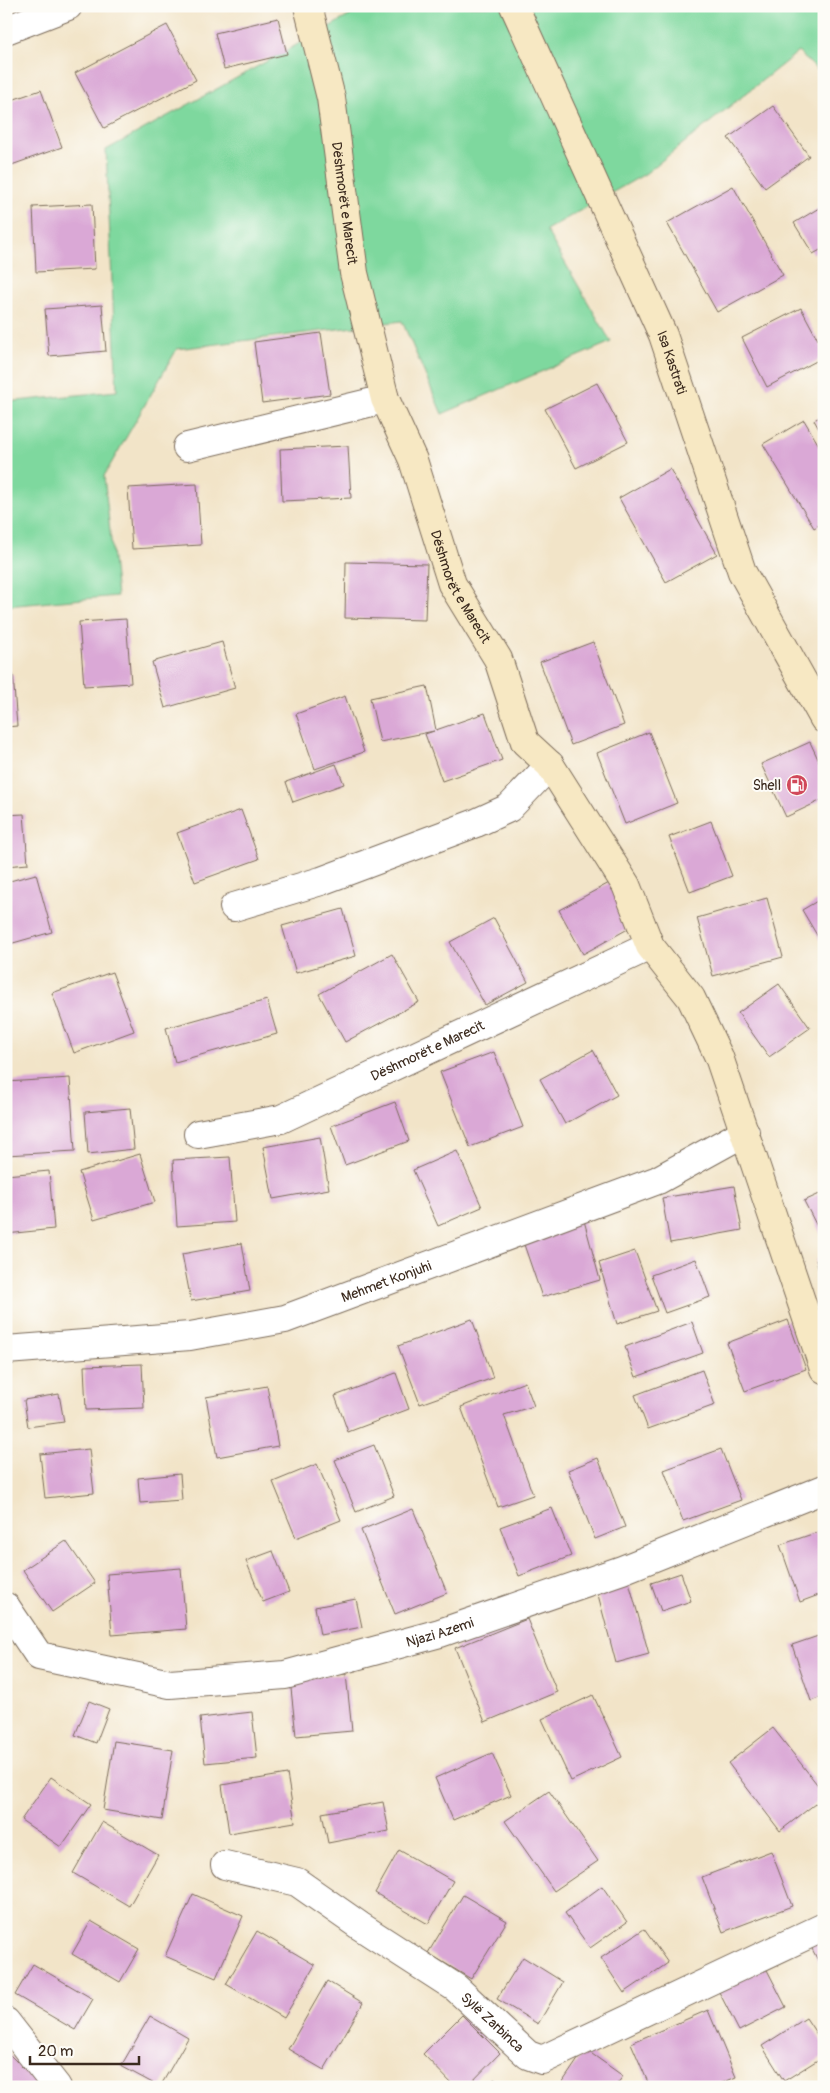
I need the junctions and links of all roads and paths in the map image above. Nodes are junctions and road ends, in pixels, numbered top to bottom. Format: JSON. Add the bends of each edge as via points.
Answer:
{"nodes":[{"id":1,"x":68,"y":6,"type":"edge"},
{"id":2,"x":308,"y":6,"type":"edge"},
{"id":3,"x":514,"y":6,"type":"edge"},
{"id":4,"x":6,"y":30,"type":"edge"},
{"id":5,"x":385,"y":399,"type":"junction"},
{"id":6,"x":187,"y":448,"type":"dead end"},
{"id":7,"x":824,"y":719,"type":"edge"},
{"id":8,"x":550,"y":765,"type":"junction"},
{"id":9,"x":234,"y":907,"type":"dead end"},
{"id":10,"x":650,"y":946,"type":"junction"},
{"id":11,"x":745,"y":1132,"type":"junction"},
{"id":12,"x":198,"y":1134,"type":"dead end"},
{"id":13,"x":6,"y":1350,"type":"edge"},
{"id":14,"x":824,"y":1369,"type":"edge"},
{"id":15,"x":824,"y":1489,"type":"edge"},
{"id":16,"x":6,"y":1607,"type":"edge"},
{"id":17,"x":225,"y":1865,"type":"dead end"},
{"id":18,"x":824,"y":1927,"type":"edge"},
{"id":19,"x":6,"y":2022,"type":"edge"},
{"id":20,"x":57,"y":2087,"type":"edge"}],
"edges":[{"from":1,"to":4,"type":"street"},
{"from":2,"to":5,"type":"street","name":"Dëshmorët e Marecit","via":[[331,98],[354,273]]},
{"from":3,"to":7,"type":"street","name":"Isa Kastrati","via":[[663,335],[742,572]]},
{"from":5,"to":6,"type":"street"},
{"from":5,"to":8,"type":"street","name":"Dëshmorët e Marecit","via":[[413,460],[452,584],[498,659],[525,742]]},
{"from":8,"to":9,"type":"street","via":[[509,808],[476,823],[321,881]]},
{"from":8,"to":10,"type":"street","name":"Dëshmorët e Marecit","via":[[626,885]]},
{"from":10,"to":11,"type":"street","name":"Dëshmorët e Marecit","via":[[691,998],[719,1057]]},
{"from":10,"to":12,"type":"street","name":"Dëshmorët e Marecit","via":[[281,1119]]},
{"from":11,"to":13,"type":"street","name":"Mehmet Konjuhi","via":[[658,1180],[285,1319],[190,1336]]},
{"from":11,"to":14,"type":"street","name":"Dëshmorët e Marecit"},
{"from":15,"to":16,"type":"street","name":"Njazi Azemi","via":[[622,1570],[440,1633],[285,1674],[170,1684],[39,1656]]},
{"from":17,"to":18,"type":"street","name":"Sylë Zarbinca","via":[[298,1882],[456,1988],[528,2056],[542,2060]]},
{"from":19,"to":20,"type":"street"}]}
